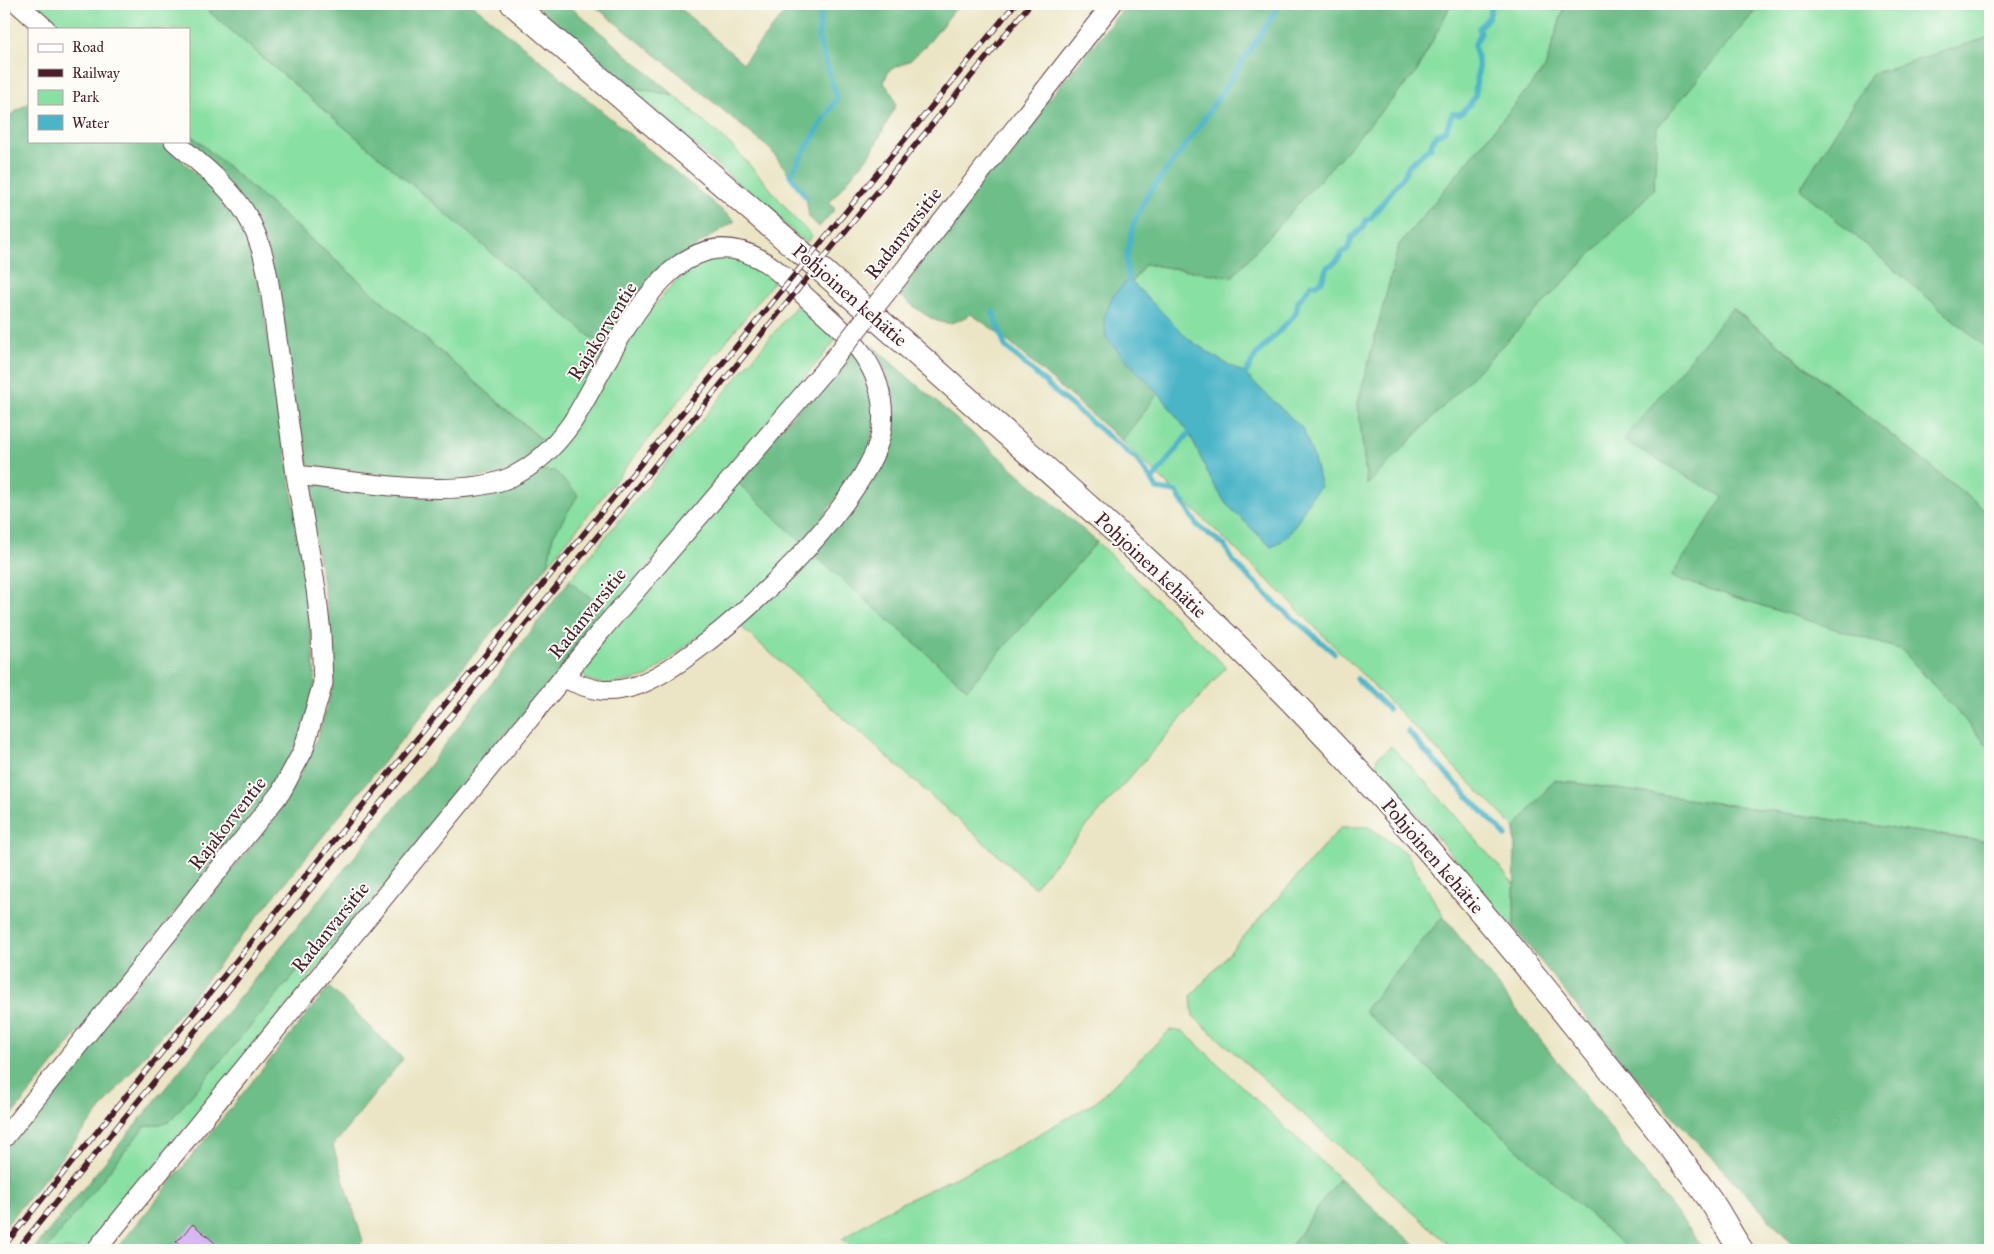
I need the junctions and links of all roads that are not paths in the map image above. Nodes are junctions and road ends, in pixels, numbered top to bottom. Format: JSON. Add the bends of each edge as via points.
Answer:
{"nodes":[{"id":1,"x":18,"y":4,"type":"edge"},
{"id":2,"x":513,"y":4,"type":"edge"},
{"id":3,"x":1112,"y":4,"type":"edge"},
{"id":4,"x":45,"y":28,"type":"edge"},
{"id":5,"x":175,"y":142,"type":"edge"},
{"id":6,"x":296,"y":475,"type":"junction"},
{"id":7,"x":564,"y":678,"type":"junction"},
{"id":8,"x":4,"y":1138,"type":"edge"},
{"id":9,"x":1712,"y":1202,"type":"junction"},
{"id":10,"x":96,"y":1250,"type":"edge"},
{"id":11,"x":1742,"y":1250,"type":"edge"},
{"id":12,"x":1755,"y":1250,"type":"edge"}],
"edges":[{"from":1,"to":4,"type":"street"},
{"from":2,"to":9,"type":"main road","name":"Pohjoinen kehätie","via":[[1066,486],[1167,578],[1266,675],[1360,773],[1507,942]]},
{"from":3,"to":7,"type":"street","name":"Radanvarsitie","bridge":true,"via":[[832,361],[671,546]]},
{"from":5,"to":6,"type":"street","name":"Rajakorventie","via":[[234,196],[254,228],[269,284]]},
{"from":6,"to":7,"type":"street","name":"Rajakorventie","via":[[416,488],[482,486],[512,477],[535,464],[570,424],[626,327],[661,281],[682,263],[701,251],[728,249],[749,254],[780,274],[848,335],[864,353],[875,374],[882,398],[882,427],[880,441],[869,464],[855,490],[806,548],[766,590],[702,648],[668,670],[636,685],[612,691],[588,689]]},
{"from":6,"to":8,"type":"street","name":"Rajakorventie","via":[[316,588],[323,683],[303,751],[281,792]]},
{"from":7,"to":10,"type":"street","name":"Radanvarsitie"},
{"from":9,"to":11,"type":"main road","name":"Pohjoinen kehätie"},
{"from":9,"to":12,"type":"main road","name":"Pohjoinen kehätie"}]}
